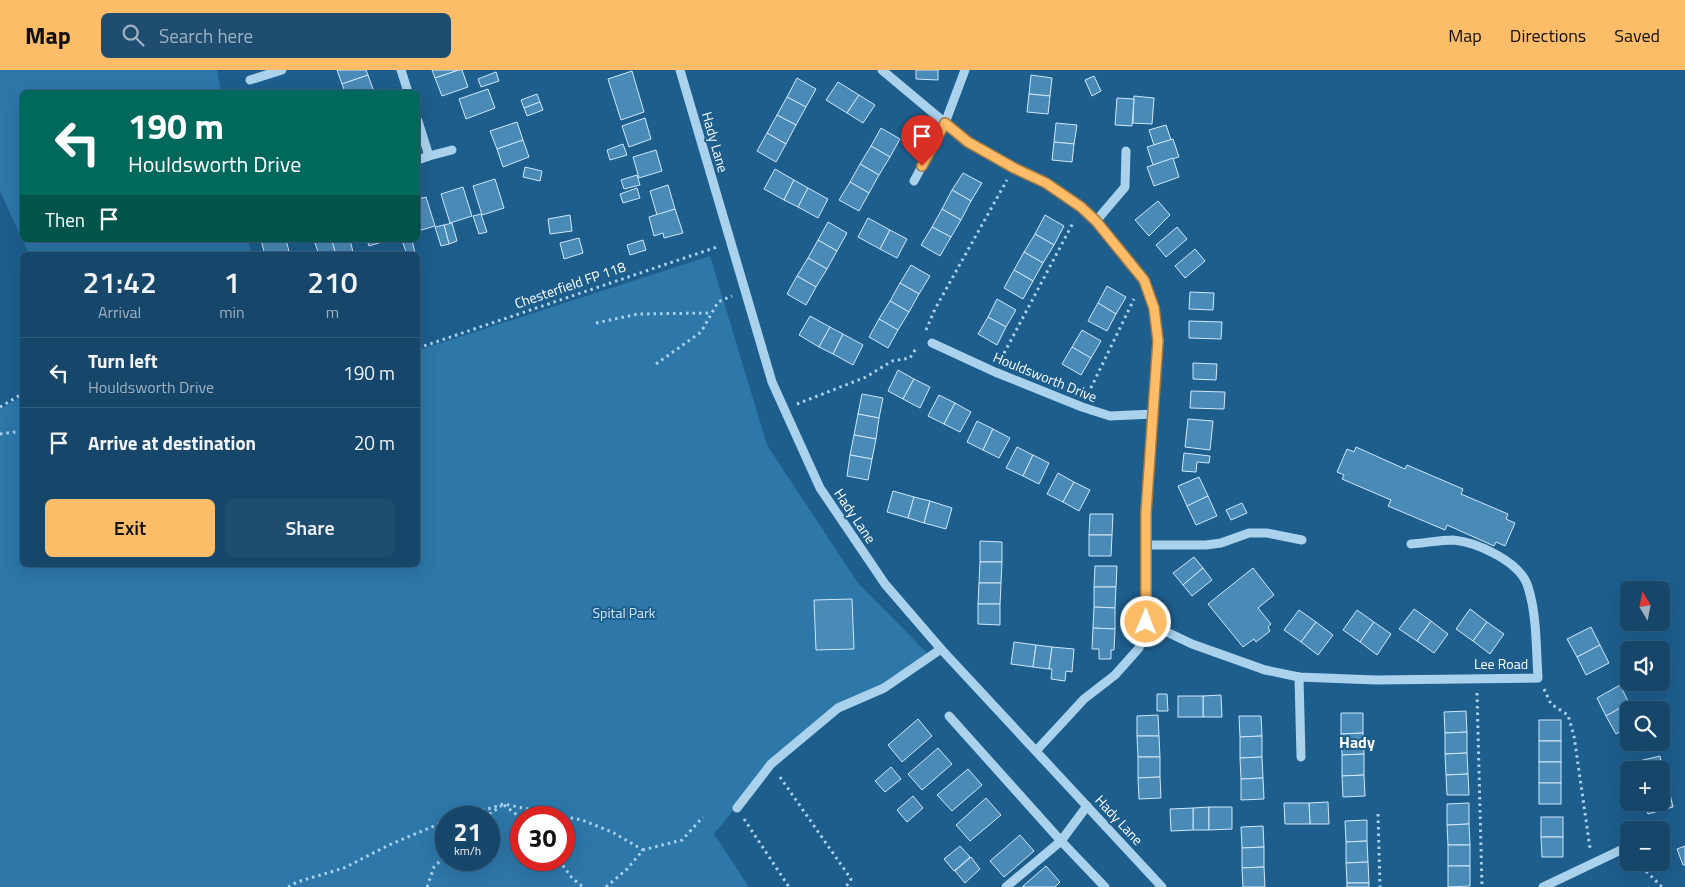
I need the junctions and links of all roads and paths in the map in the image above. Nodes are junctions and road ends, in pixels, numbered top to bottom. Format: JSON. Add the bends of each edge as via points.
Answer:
{"nodes":[{"id":1,"x":282,"y":70,"type":"edge"},
{"id":2,"x":401,"y":70,"type":"edge"},
{"id":3,"x":680,"y":70,"type":"edge"},
{"id":4,"x":882,"y":70,"type":"edge"},
{"id":5,"x":965,"y":70,"type":"edge"},
{"id":6,"x":250,"y":80,"type":"dead end"},
{"id":7,"x":407,"y":90,"type":"edge"},
{"id":8,"x":945,"y":123,"type":"junction"},
{"id":9,"x":420,"y":127,"type":"edge"},
{"id":10,"x":452,"y":150,"type":"dead end"},
{"id":11,"x":1126,"y":151,"type":"dead end"},
{"id":12,"x":429,"y":156,"type":"junction"},
{"id":13,"x":420,"y":159,"type":"edge"},
{"id":14,"x":1014,"y":168,"type":"junction"},
{"id":15,"x":914,"y":181,"type":"dead end"},
{"id":16,"x":1081,"y":207,"type":"junction"},
{"id":17,"x":1096,"y":221,"type":"junction"},
{"id":18,"x":730,"y":243,"type":"junction"},
{"id":19,"x":1144,"y":280,"type":"junction"},
{"id":20,"x":718,"y":302,"type":"dead end"},
{"id":21,"x":712,"y":313,"type":"junction"},
{"id":22,"x":596,"y":324,"type":"dead end"},
{"id":23,"x":925,"y":332,"type":"dead end"},
{"id":24,"x":932,"y":343,"type":"dead end"},
{"id":25,"x":918,"y":346,"type":"dead end"},
{"id":26,"x":420,"y":347,"type":"edge"},
{"id":27,"x":656,"y":364,"type":"dead end"},
{"id":28,"x":995,"y":372,"type":"junction"},
{"id":29,"x":20,"y":395,"type":"edge"},
{"id":30,"x":0,"y":407,"type":"edge"},
{"id":31,"x":1082,"y":407,"type":"junction"},
{"id":32,"x":784,"y":410,"type":"junction"},
{"id":33,"x":1153,"y":414,"type":"junction"},
{"id":34,"x":20,"y":431,"type":"edge"},
{"id":35,"x":0,"y":434,"type":"edge"},
{"id":36,"x":1302,"y":540,"type":"dead end"},
{"id":37,"x":1411,"y":544,"type":"dead end"},
{"id":38,"x":1146,"y":545,"type":"junction"},
{"id":39,"x":1146,"y":622,"type":"junction"},
{"id":40,"x":941,"y":649,"type":"junction"},
{"id":41,"x":1299,"y":677,"type":"junction"},
{"id":42,"x":1477,"y":678,"type":"junction"},
{"id":43,"x":1538,"y":678,"type":"junction"},
{"id":44,"x":949,"y":716,"type":"dead end"},
{"id":45,"x":1036,"y":751,"type":"junction"},
{"id":46,"x":1301,"y":756,"type":"dead end"},
{"id":47,"x":771,"y":764,"type":"junction"},
{"id":48,"x":504,"y":804,"type":"junction"},
{"id":49,"x":497,"y":806,"type":"edge"},
{"id":50,"x":1087,"y":806,"type":"junction"},
{"id":51,"x":500,"y":807,"type":"edge"},
{"id":52,"x":737,"y":808,"type":"joint"},
{"id":53,"x":510,"y":809,"type":"edge"},
{"id":54,"x":1378,"y":814,"type":"dead end"},
{"id":55,"x":703,"y":817,"type":"dead end"},
{"id":56,"x":435,"y":825,"type":"edge"},
{"id":57,"x":1061,"y":841,"type":"junction"},
{"id":58,"x":643,"y":850,"type":"junction"},
{"id":59,"x":1620,"y":851,"type":"edge"},
{"id":60,"x":1594,"y":864,"type":"junction"},
{"id":61,"x":435,"y":866,"type":"edge"},
{"id":62,"x":567,"y":871,"type":"edge"},
{"id":63,"x":1646,"y":871,"type":"edge"},
{"id":64,"x":288,"y":887,"type":"edge"},
{"id":65,"x":428,"y":887,"type":"edge"},
{"id":66,"x":582,"y":887,"type":"edge"},
{"id":67,"x":606,"y":887,"type":"edge"},
{"id":68,"x":789,"y":887,"type":"edge"},
{"id":69,"x":846,"y":887,"type":"edge"},
{"id":70,"x":1006,"y":887,"type":"edge"},
{"id":71,"x":1105,"y":887,"type":"edge"},
{"id":72,"x":1162,"y":887,"type":"edge"},
{"id":73,"x":1380,"y":887,"type":"edge"},
{"id":74,"x":1482,"y":887,"type":"edge"},
{"id":75,"x":1543,"y":887,"type":"edge"},
{"id":76,"x":1662,"y":887,"type":"edge"}],
"edges":[{"from":1,"to":6,"type":"street"},
{"from":2,"to":7,"type":"street"},
{"from":3,"to":18,"type":"street","name":"Hady Lane"},
{"from":4,"to":8,"type":"street"},
{"from":5,"to":8,"type":"street"},
{"from":8,"to":14,"type":"street","via":[[968,142]]},
{"from":8,"to":15,"type":"street"},
{"from":9,"to":12,"type":"street"},
{"from":10,"to":12,"type":"street"},
{"from":11,"to":17,"type":"street","via":[[1125,187]]},
{"from":12,"to":13,"type":"street"},
{"from":14,"to":16,"type":"street","via":[[1046,183]]},
{"from":14,"to":23,"type":"path","via":[[935,308]]},
{"from":16,"to":17,"type":"street"},
{"from":16,"to":28,"type":"path"},
{"from":17,"to":19,"type":"street"},
{"from":18,"to":26,"type":"path","name":"Chesterfield FP 118"},
{"from":18,"to":32,"type":"street","name":"Hady Lane","via":[[772,382]]},
{"from":19,"to":31,"type":"path"},
{"from":19,"to":33,"type":"street","via":[[1154,308],[1158,341]]},
{"from":20,"to":21,"type":"path"},
{"from":21,"to":22,"type":"path","via":[[638,314]]},
{"from":21,"to":27,"type":"path","via":[[701,332]]},
{"from":24,"to":28,"type":"street","name":"Houldsworth Drive"},
{"from":25,"to":32,"type":"path","via":[[910,358],[892,361],[866,378]]},
{"from":28,"to":31,"type":"street","name":"Houldsworth Drive"},
{"from":29,"to":30,"type":"path"},
{"from":31,"to":33,"type":"street","name":"Houldsworth Drive","via":[[1110,416]]},
{"from":32,"to":40,"type":"street","name":"Hady Lane","via":[[820,488],[884,584]]},
{"from":33,"to":38,"type":"street"},
{"from":34,"to":35,"type":"path"},
{"from":36,"to":38,"type":"street","via":[[1249,533],[1206,545]]},
{"from":37,"to":43,"type":"street","name":"Lee Road","via":[[1454,540],[1498,555],[1512,565],[1528,585]]},
{"from":38,"to":39,"type":"street"},
{"from":39,"to":41,"type":"street","name":"Lee Road","via":[[1192,644],[1265,670]]},
{"from":39,"to":45,"type":"street","via":[[1139,648],[1115,675],[1084,699]]},
{"from":40,"to":45,"type":"street","name":"Hady Lane"},
{"from":40,"to":47,"type":"street","via":[[884,688],[838,708]]},
{"from":41,"to":42,"type":"street","name":"Lee Road","via":[[1376,680]]},
{"from":41,"to":46,"type":"street"},
{"from":42,"to":43,"type":"street","name":"Lee Road"},
{"from":42,"to":74,"type":"path"},
{"from":43,"to":60,"type":"path","via":[[1551,704],[1568,715]]},
{"from":44,"to":57,"type":"street"},
{"from":45,"to":50,"type":"street","name":"Hady Lane"},
{"from":47,"to":52,"type":"street"},
{"from":47,"to":69,"type":"path","via":[[851,879]]},
{"from":48,"to":49,"type":"path"},
{"from":48,"to":51,"type":"path"},
{"from":48,"to":53,"type":"path"},
{"from":48,"to":58,"type":"path","via":[[582,820]]},
{"from":50,"to":57,"type":"street"},
{"from":50,"to":72,"type":"street","name":"Hady Lane"},
{"from":52,"to":68,"type":"path"},
{"from":54,"to":73,"type":"path"},
{"from":55,"to":58,"type":"path","via":[[682,840]]},
{"from":56,"to":64,"type":"path","via":[[344,868]]},
{"from":57,"to":70,"type":"street"},
{"from":57,"to":71,"type":"street"},
{"from":58,"to":67,"type":"path"},
{"from":59,"to":60,"type":"street"},
{"from":60,"to":75,"type":"street"},
{"from":61,"to":65,"type":"path"},
{"from":62,"to":66,"type":"path"},
{"from":63,"to":76,"type":"path"}]}
